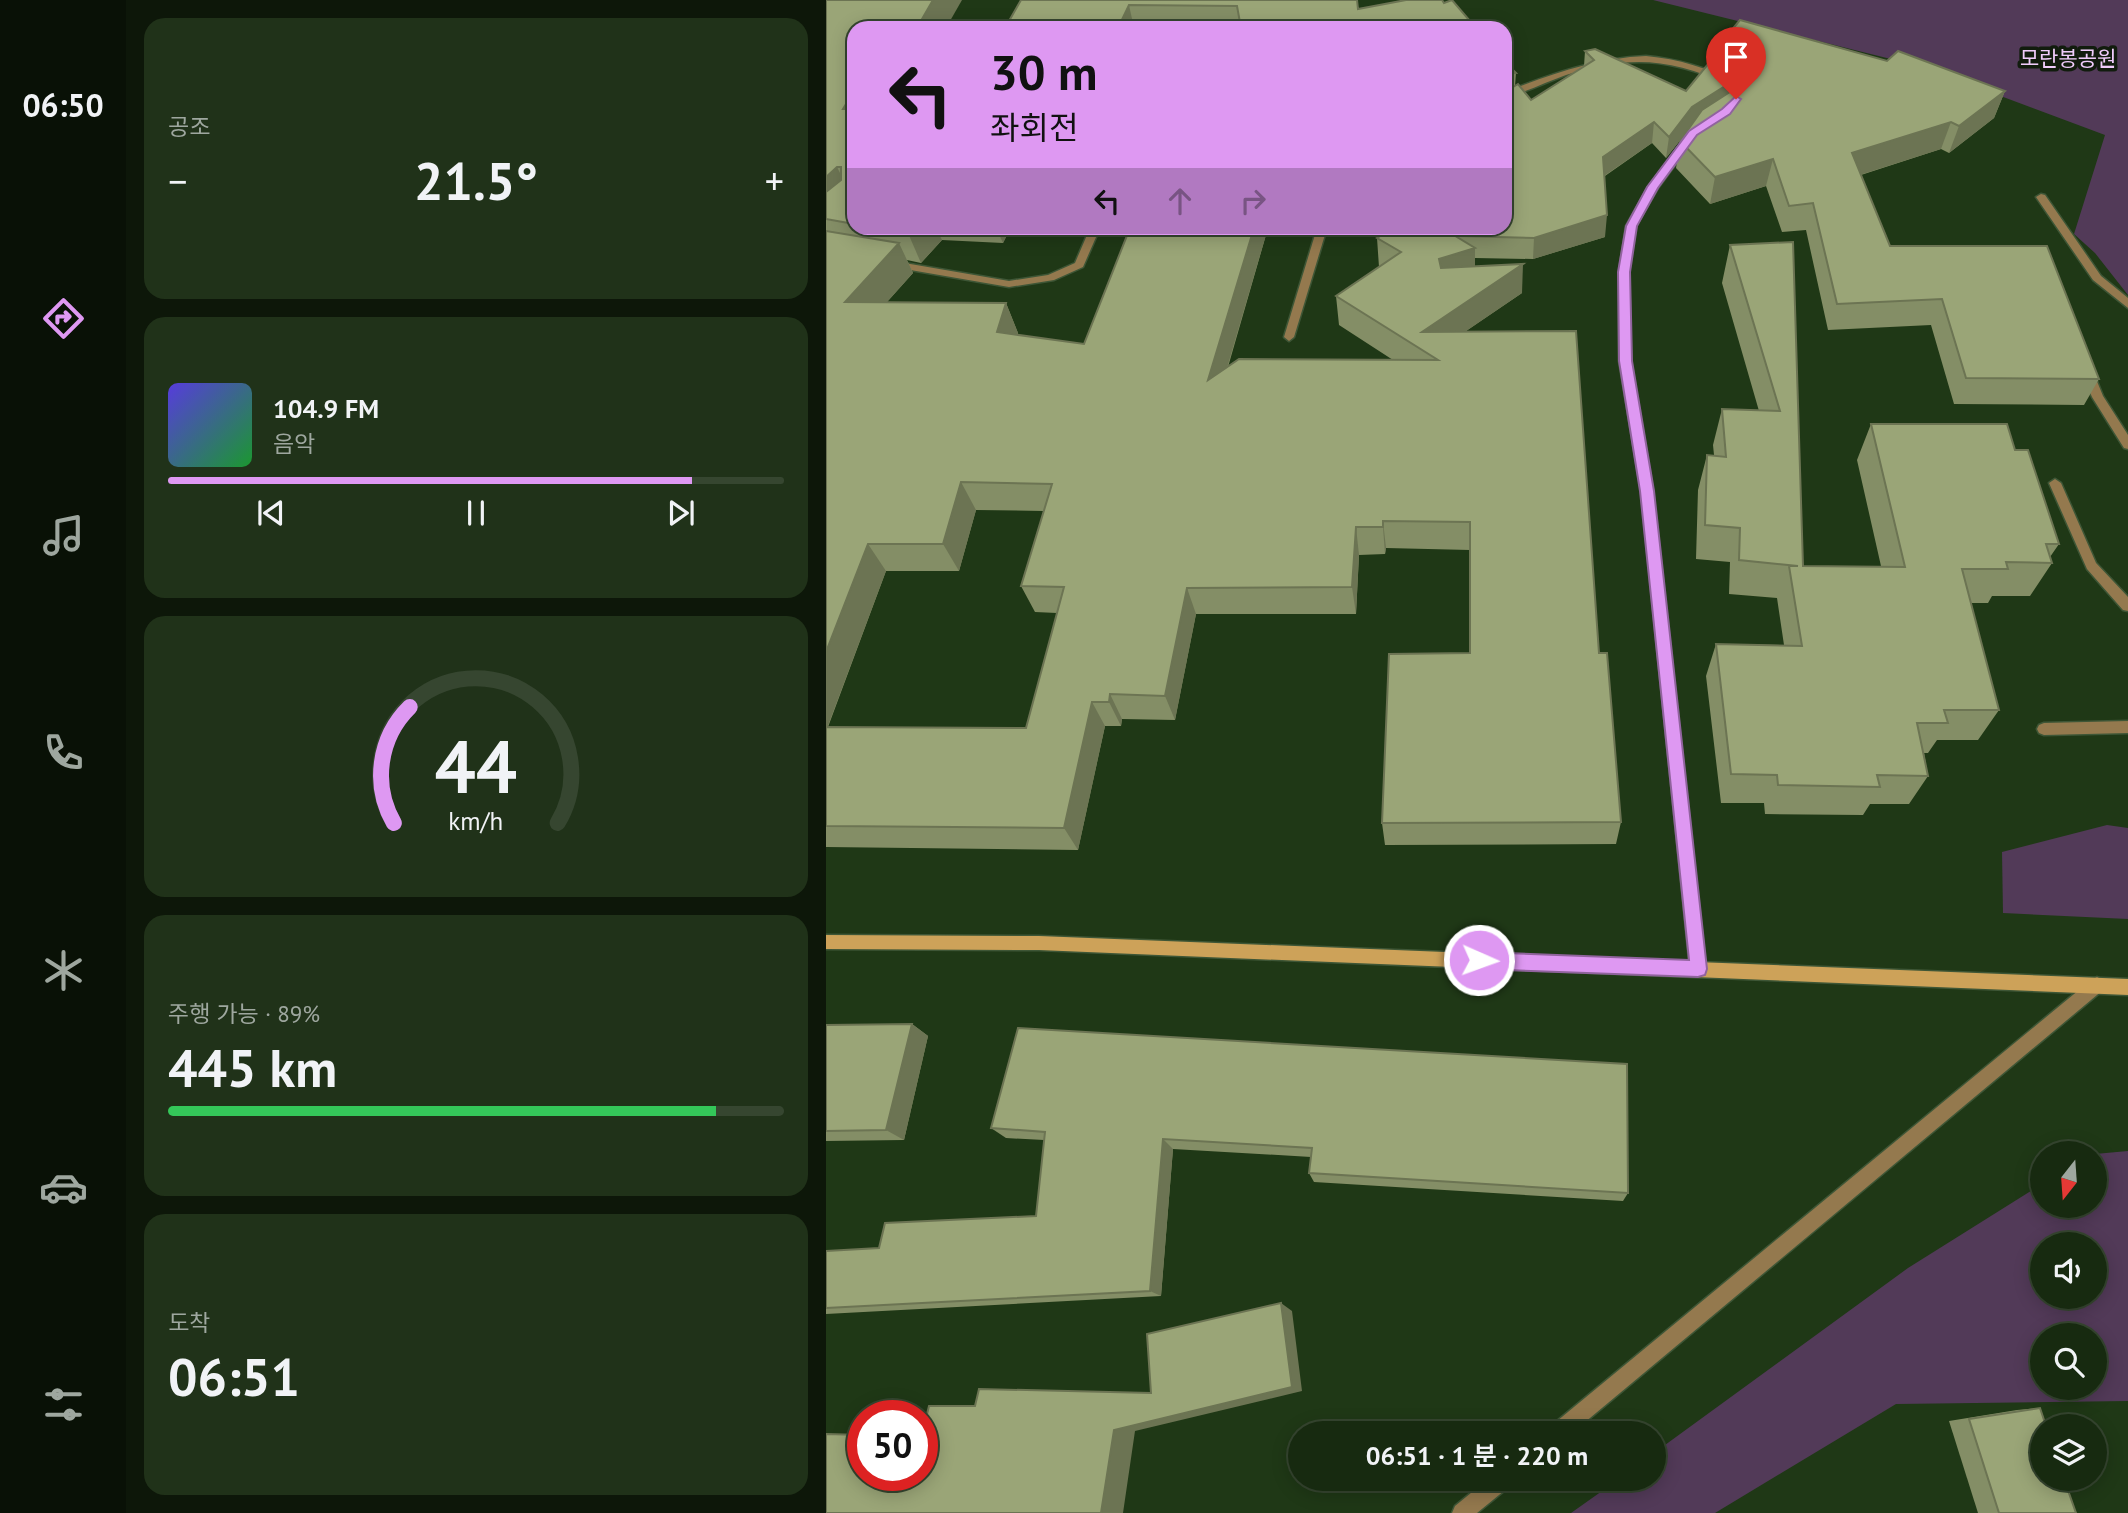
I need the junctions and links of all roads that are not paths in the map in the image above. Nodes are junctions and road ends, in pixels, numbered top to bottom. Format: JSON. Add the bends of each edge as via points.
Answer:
{"nodes":[{"id":1,"x":1512,"y":92,"type":"edge"},
{"id":2,"x":1726,"y":111,"type":"edge"},
{"id":3,"x":1693,"y":133,"type":"edge"},
{"id":4,"x":2041,"y":197,"type":"dead end"},
{"id":5,"x":1092,"y":235,"type":"edge"},
{"id":6,"x":1320,"y":235,"type":"edge"},
{"id":7,"x":878,"y":261,"type":"edge"},
{"id":8,"x":2128,"y":304,"type":"edge"},
{"id":9,"x":1289,"y":337,"type":"dead end"},
{"id":10,"x":2083,"y":361,"type":"edge"},
{"id":11,"x":2128,"y":445,"type":"edge"},
{"id":12,"x":2055,"y":483,"type":"dead end"},
{"id":13,"x":2128,"y":606,"type":"edge"},
{"id":14,"x":2128,"y":727,"type":"edge"},
{"id":15,"x":2044,"y":729,"type":"dead end"},
{"id":16,"x":826,"y":942,"type":"edge"},
{"id":17,"x":1698,"y":969,"type":"junction"},
{"id":18,"x":2097,"y":985,"type":"junction"},
{"id":19,"x":2128,"y":987,"type":"edge"},
{"id":20,"x":1572,"y":1421,"type":"edge"},
{"id":21,"x":1489,"y":1491,"type":"edge"},
{"id":22,"x":1462,"y":1513,"type":"edge"}],
"edges":[{"from":1,"to":2,"type":"street","via":[[1573,68],[1623,57],[1669,60],[1712,72],[1734,84],[1736,99]]},
{"from":3,"to":17,"type":"street","via":[[1631,226],[1624,272],[1625,361],[1647,491]]},
{"from":4,"to":8,"type":"street","via":[[2097,278]]},
{"from":5,"to":7,"type":"street","via":[[1079,265],[1050,278],[1009,284]]},
{"from":6,"to":9,"type":"street"},
{"from":10,"to":11,"type":"street","via":[[2098,397]]},
{"from":12,"to":13,"type":"street","via":[[2091,566]]},
{"from":14,"to":15,"type":"street"},
{"from":16,"to":17,"type":"main road","via":[[1039,943]]},
{"from":17,"to":18,"type":"main road"},
{"from":18,"to":19,"type":"main road"},
{"from":18,"to":20,"type":"street"},
{"from":21,"to":22,"type":"street"}]}
